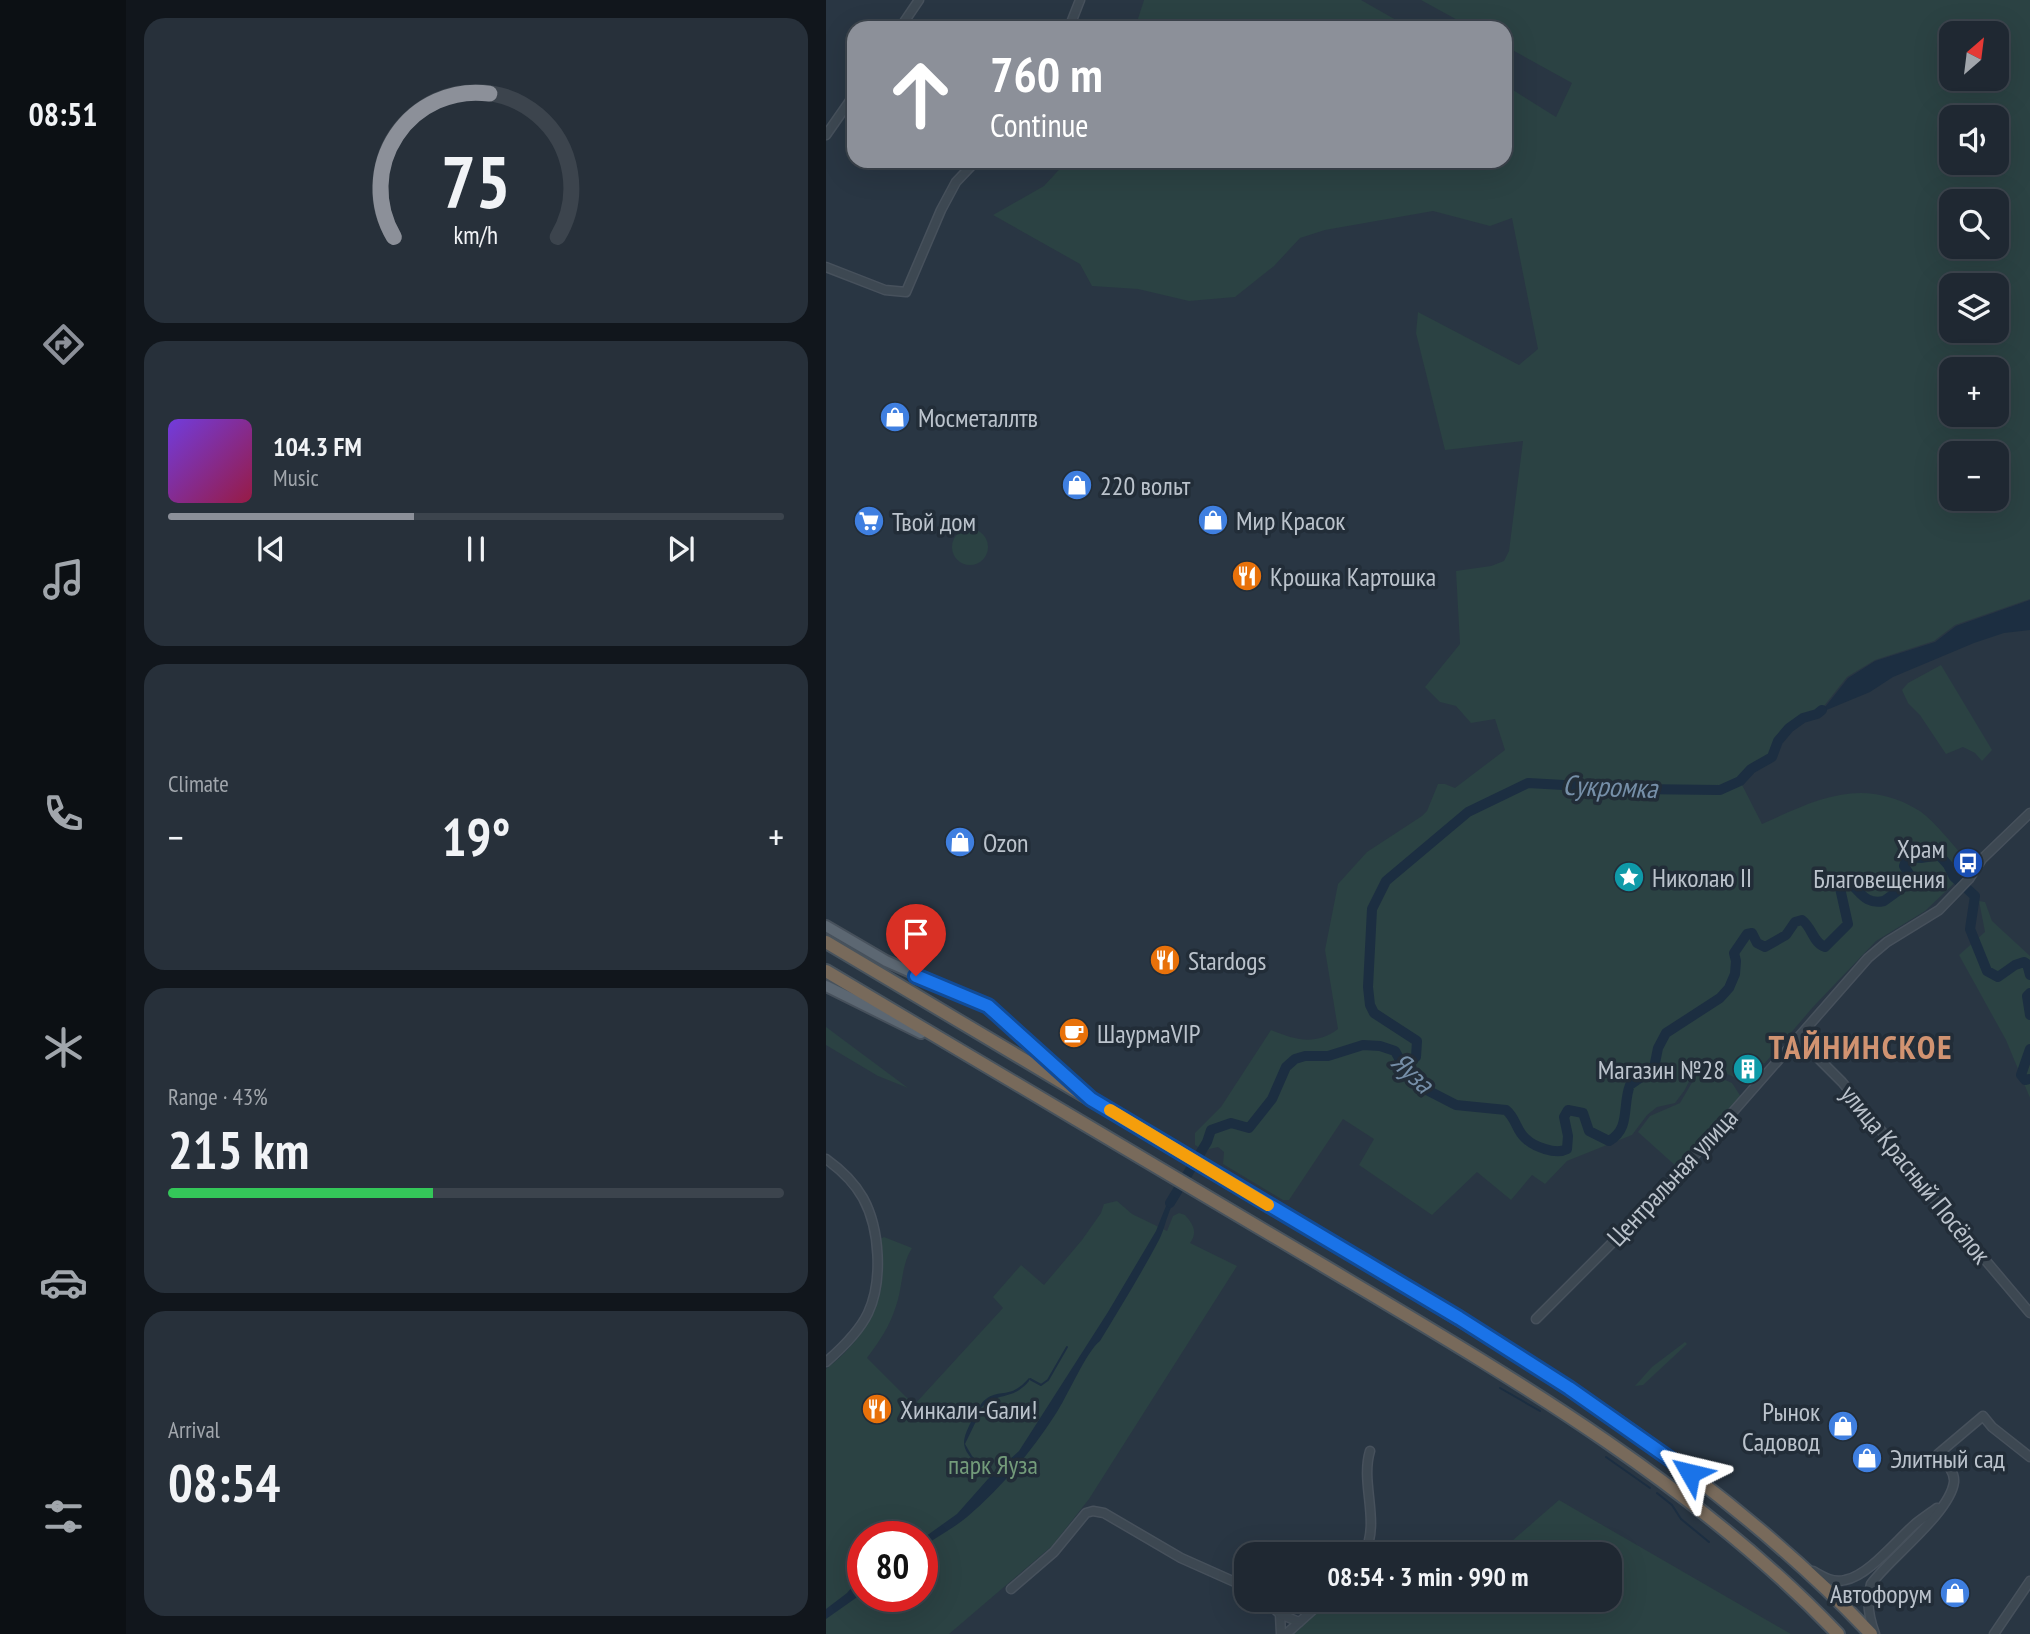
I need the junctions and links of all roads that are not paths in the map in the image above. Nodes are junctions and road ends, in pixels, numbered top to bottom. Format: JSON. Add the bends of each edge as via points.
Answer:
{"nodes":[{"id":1,"x":919,"y":0,"type":"edge"},
{"id":2,"x":1080,"y":0,"type":"edge"},
{"id":3,"x":905,"y":21,"type":"edge"},
{"id":4,"x":1072,"y":21,"type":"edge"},
{"id":5,"x":847,"y":105,"type":"edge"},
{"id":6,"x":826,"y":135,"type":"edge"},
{"id":7,"x":969,"y":168,"type":"edge"},
{"id":8,"x":826,"y":267,"type":"edge"},
{"id":9,"x":2030,"y":813,"type":"edge"},
{"id":10,"x":826,"y":926,"type":"edge"},
{"id":11,"x":826,"y":942,"type":"edge"},
{"id":12,"x":826,"y":971,"type":"edge"},
{"id":13,"x":826,"y":986,"type":"edge"},
{"id":14,"x":1799,"y":1039,"type":"junction"},
{"id":15,"x":977,"y":1060,"type":"junction"},
{"id":16,"x":1091,"y":1099,"type":"junction"},
{"id":17,"x":826,"y":1159,"type":"edge"},
{"id":18,"x":2030,"y":1313,"type":"edge"},
{"id":19,"x":1536,"y":1319,"type":"dead end"},
{"id":20,"x":826,"y":1362,"type":"edge"},
{"id":21,"x":1370,"y":1451,"type":"dead end"},
{"id":22,"x":2030,"y":1457,"type":"edge"},
{"id":23,"x":1942,"y":1505,"type":"junction"},
{"id":24,"x":1368,"y":1542,"type":"edge"},
{"id":25,"x":1786,"y":1551,"type":"junction"},
{"id":26,"x":2030,"y":1581,"type":"edge"},
{"id":27,"x":1234,"y":1582,"type":"edge"},
{"id":28,"x":1011,"y":1589,"type":"dead end"},
{"id":29,"x":2021,"y":1594,"type":"junction"},
{"id":30,"x":2030,"y":1600,"type":"edge"},
{"id":31,"x":1310,"y":1612,"type":"edge"},
{"id":32,"x":1280,"y":1614,"type":"joint"},
{"id":33,"x":1299,"y":1622,"type":"junction"},
{"id":34,"x":1283,"y":1634,"type":"edge"},
{"id":35,"x":1838,"y":1634,"type":"edge"},
{"id":36,"x":1873,"y":1634,"type":"edge"},
{"id":37,"x":1994,"y":1634,"type":"edge"}],
"edges":[{"from":1,"to":3,"type":"street"},
{"from":2,"to":4,"type":"street"},
{"from":5,"to":6,"type":"street"},
{"from":7,"to":8,"type":"street","via":[[940,210],[906,292],[885,290]]},
{"from":9,"to":14,"type":"street","name":"Центральная улица","via":[[1930,917],[1868,958]]},
{"from":10,"to":16,"type":"main road","via":[[905,971],[988,1006]]},
{"from":11,"to":16,"type":"highway"},
{"from":12,"to":15,"type":"highway"},
{"from":13,"to":15,"type":"main road"},
{"from":14,"to":18,"type":"street","name":"улица Красный Посёлок","via":[[1871,1116],[1922,1185]]},
{"from":14,"to":19,"type":"street","name":"Центральная улица","via":[[1660,1195]]},
{"from":15,"to":35,"type":"highway","via":[[1556,1408],[1697,1508]]},
{"from":16,"to":25,"type":"highway","via":[[1562,1383],[1712,1490]]},
{"from":17,"to":20,"type":"street","via":[[847,1176],[863,1198],[873,1227],[877,1272],[875,1294],[865,1319]]},
{"from":21,"to":24,"type":"street"},
{"from":22,"to":23,"type":"street","via":[[1983,1416],[1938,1454],[1955,1480]]},
{"from":23,"to":25,"type":"street","via":[[1862,1572],[1842,1581],[1819,1575]]},
{"from":23,"to":36,"type":"street","via":[[1871,1584]]},
{"from":25,"to":36,"type":"highway"},
{"from":26,"to":29,"type":"street"},
{"from":27,"to":28,"type":"street","via":[[1093,1511]]},
{"from":29,"to":30,"type":"street"},
{"from":29,"to":37,"type":"street"},
{"from":31,"to":33,"type":"street"},
{"from":32,"to":33,"type":"street"},
{"from":32,"to":34,"type":"street"},
{"from":33,"to":34,"type":"street"}]}
